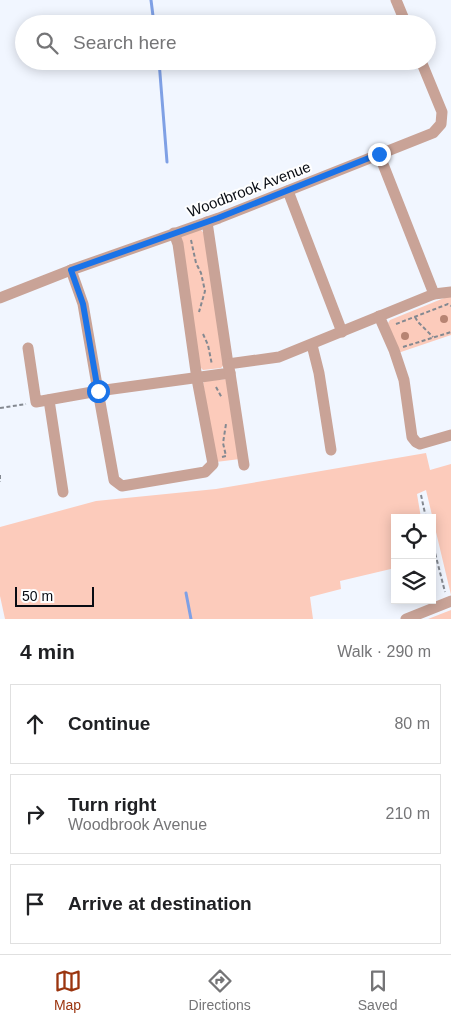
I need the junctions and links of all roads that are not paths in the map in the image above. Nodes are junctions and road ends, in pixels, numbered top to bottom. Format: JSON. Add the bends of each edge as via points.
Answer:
{"nodes":[{"id":1,"x":396,"y":0,"type":"edge"},
{"id":2,"x":402,"y":15,"type":"edge"},
{"id":3,"x":425,"y":70,"type":"edge"},
{"id":4,"x":446,"y":126,"type":"edge"},
{"id":5,"x":379,"y":154,"type":"junction"},
{"id":6,"x":288,"y":191,"type":"junction"},
{"id":7,"x":207,"y":222,"type":"junction"},
{"id":8,"x":174,"y":233,"type":"junction"},
{"id":9,"x":71,"y":270,"type":"junction"},
{"id":10,"x":451,"y":292,"type":"edge"},
{"id":11,"x":434,"y":294,"type":"junction"},
{"id":12,"x":0,"y":298,"type":"edge"},
{"id":13,"x":379,"y":316,"type":"junction"},
{"id":14,"x":342,"y":332,"type":"junction"},
{"id":15,"x":312,"y":345,"type":"junction"},
{"id":16,"x":28,"y":348,"type":"dead end"},
{"id":17,"x":229,"y":369,"type":"junction"},
{"id":18,"x":197,"y":379,"type":"junction"},
{"id":19,"x":98,"y":391,"type":"junction"},
{"id":20,"x":48,"y":400,"type":"junction"},
{"id":21,"x":451,"y":435,"type":"edge"},
{"id":22,"x":331,"y":450,"type":"dead end"},
{"id":23,"x":244,"y":465,"type":"dead end"},
{"id":24,"x":63,"y":492,"type":"dead end"},
{"id":25,"x":449,"y":602,"type":"edge"},
{"id":26,"x":406,"y":619,"type":"edge"}],
"edges":[{"from":1,"to":2,"type":"street"},
{"from":3,"to":4,"type":"street","name":"Woodbrook Avenue"},
{"from":4,"to":5,"type":"street","name":"Woodbrook Avenue"},
{"from":5,"to":6,"type":"street","name":"Woodbrook Avenue"},
{"from":5,"to":11,"type":"street"},
{"from":6,"to":7,"type":"street","name":"Woodbrook Avenue"},
{"from":6,"to":14,"type":"street"},
{"from":7,"to":8,"type":"street","name":"Woodbrook Avenue"},
{"from":7,"to":17,"type":"street"},
{"from":8,"to":9,"type":"street","name":"Woodbrook Avenue"},
{"from":8,"to":18,"type":"street"},
{"from":9,"to":12,"type":"street","name":"Woodbrook Avenue"},
{"from":9,"to":19,"type":"street","via":[[83,304]]},
{"from":10,"to":11,"type":"street"},
{"from":11,"to":13,"type":"street"},
{"from":13,"to":14,"type":"street"},
{"from":13,"to":21,"type":"street","via":[[404,380],[412,437],[420,444]]},
{"from":14,"to":15,"type":"street"},
{"from":15,"to":17,"type":"street"},
{"from":15,"to":22,"type":"street"},
{"from":16,"to":20,"type":"street","via":[[36,402]]},
{"from":17,"to":18,"type":"street"},
{"from":17,"to":23,"type":"street"},
{"from":18,"to":19,"type":"street"},
{"from":18,"to":19,"type":"street","via":[[213,464],[205,472],[122,486],[112,475]]},
{"from":19,"to":20,"type":"street"},
{"from":20,"to":24,"type":"street"},
{"from":25,"to":26,"type":"street"}]}
